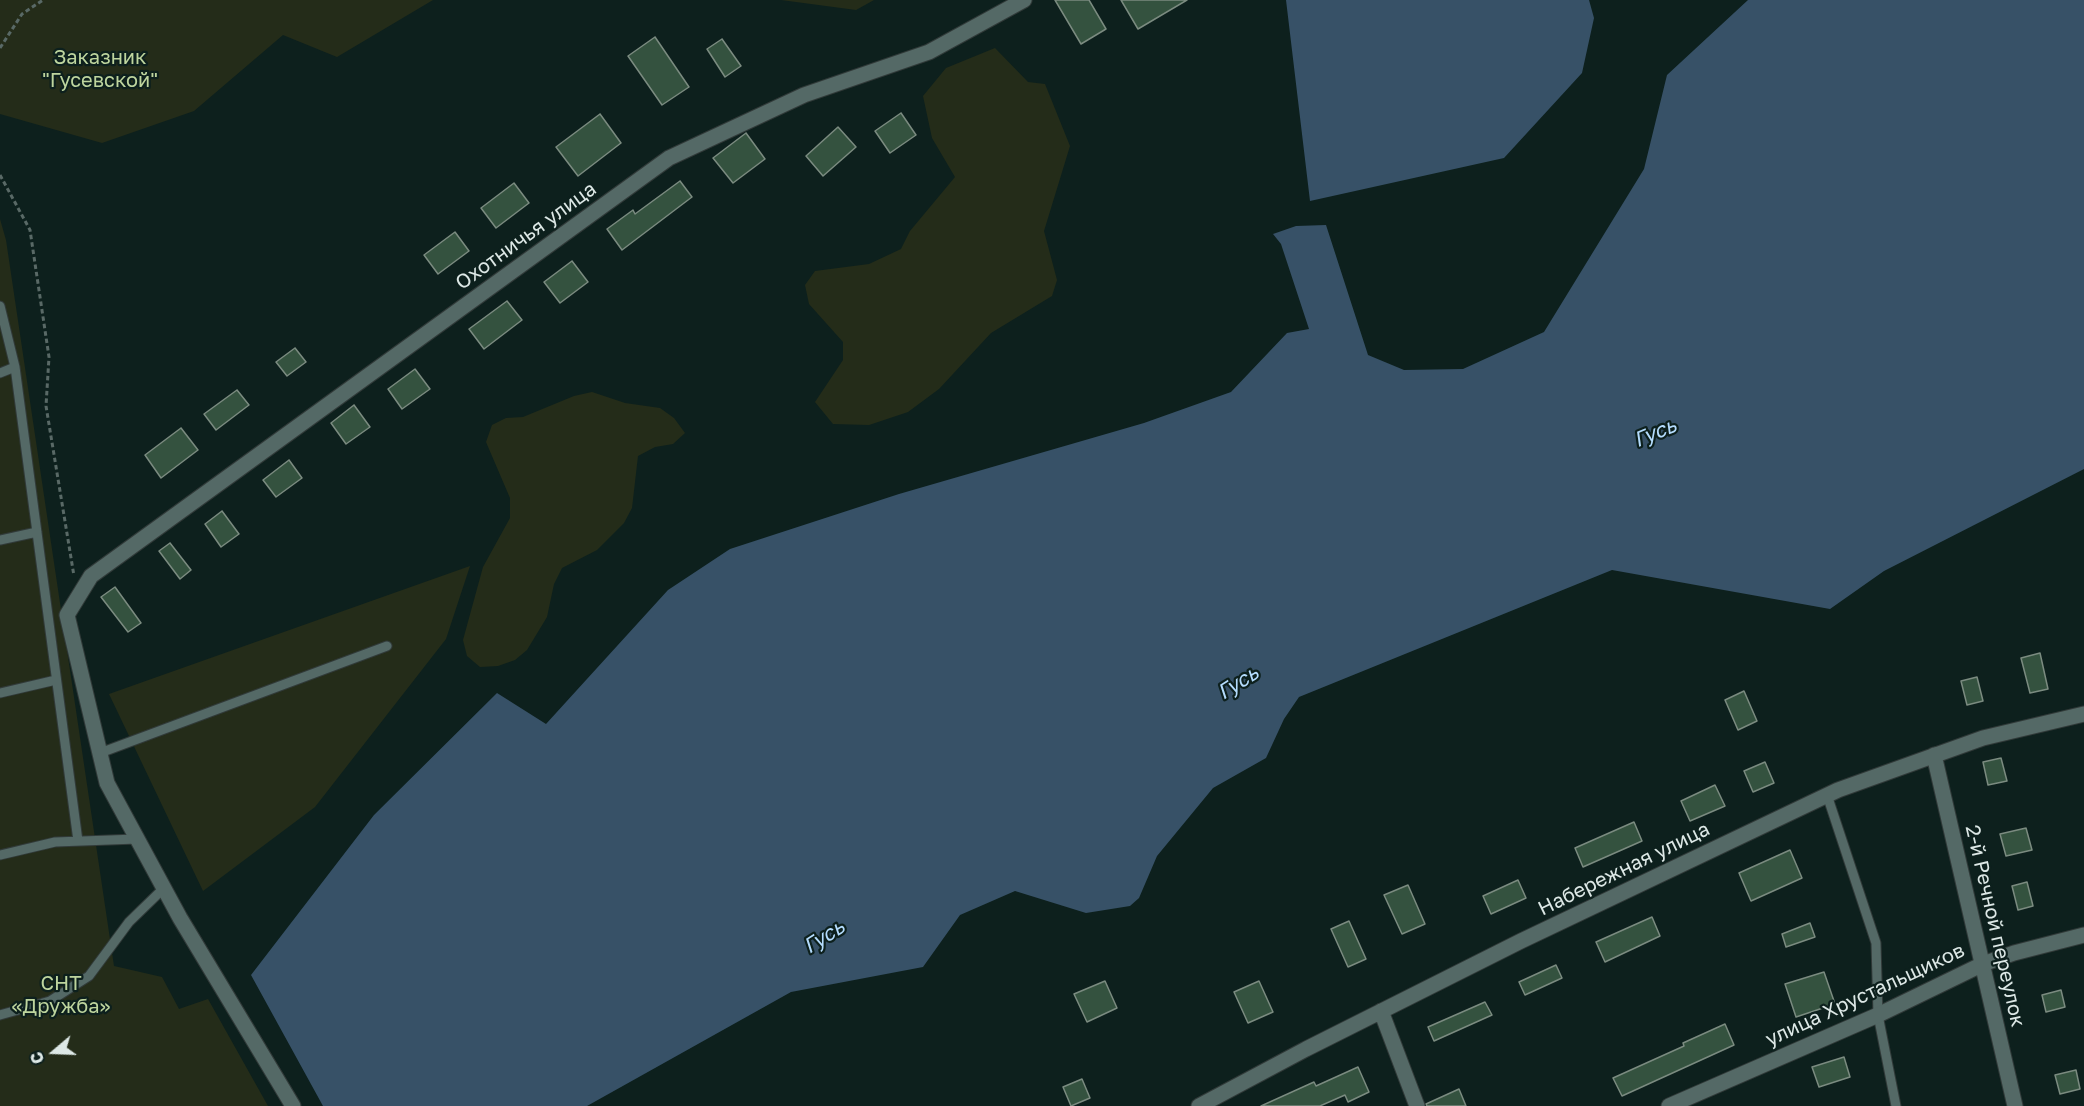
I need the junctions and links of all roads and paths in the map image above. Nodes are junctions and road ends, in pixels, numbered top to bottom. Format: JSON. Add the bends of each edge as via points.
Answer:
{"nodes":[{"id":1,"x":43,"y":0,"type":"edge"},
{"id":2,"x":1024,"y":0,"type":"edge"},
{"id":3,"x":0,"y":48,"type":"edge"},
{"id":4,"x":0,"y":175,"type":"edge"},
{"id":5,"x":0,"y":306,"type":"edge"},
{"id":6,"x":15,"y":367,"type":"junction"},
{"id":7,"x":0,"y":372,"type":"edge"},
{"id":8,"x":37,"y":532,"type":"junction"},
{"id":9,"x":0,"y":540,"type":"edge"},
{"id":10,"x":78,"y":598,"type":"junction"},
{"id":11,"x":387,"y":646,"type":"dead end"},
{"id":12,"x":56,"y":680,"type":"junction"},
{"id":13,"x":0,"y":693,"type":"edge"},
{"id":14,"x":2084,"y":714,"type":"edge"},
{"id":15,"x":100,"y":753,"type":"junction"},
{"id":16,"x":1934,"y":755,"type":"junction"},
{"id":17,"x":1827,"y":795,"type":"junction"},
{"id":18,"x":137,"y":839,"type":"junction"},
{"id":19,"x":78,"y":841,"type":"junction"},
{"id":20,"x":0,"y":855,"type":"edge"},
{"id":21,"x":164,"y":888,"type":"junction"},
{"id":22,"x":2084,"y":935,"type":"edge"},
{"id":23,"x":1983,"y":964,"type":"junction"},
{"id":24,"x":1381,"y":1011,"type":"junction"},
{"id":25,"x":0,"y":1015,"type":"edge"},
{"id":26,"x":1878,"y":1015,"type":"junction"},
{"id":27,"x":1674,"y":1105,"type":"edge"},
{"id":28,"x":293,"y":1106,"type":"edge"},
{"id":29,"x":1199,"y":1106,"type":"edge"},
{"id":30,"x":1418,"y":1106,"type":"edge"},
{"id":31,"x":1896,"y":1106,"type":"edge"},
{"id":32,"x":2015,"y":1106,"type":"edge"}],
"edges":[{"from":1,"to":3,"type":"path","via":[[22,14]]},
{"from":2,"to":10,"type":"street","name":"Охотничья улица","via":[[929,52],[804,95],[669,158],[91,576]]},
{"from":4,"to":10,"type":"path","via":[[30,230],[49,357],[46,406]]},
{"from":5,"to":6,"type":"lane"},
{"from":6,"to":7,"type":"lane"},
{"from":6,"to":8,"type":"lane"},
{"from":8,"to":9,"type":"lane"},
{"from":8,"to":12,"type":"lane"},
{"from":10,"to":15,"type":"street","via":[[67,615]]},
{"from":11,"to":15,"type":"lane"},
{"from":12,"to":13,"type":"lane"},
{"from":12,"to":19,"type":"lane"},
{"from":14,"to":16,"type":"street","name":"Набережная улица","via":[[1983,738]]},
{"from":15,"to":18,"type":"street","via":[[107,783]]},
{"from":16,"to":17,"type":"street","name":"Набережная улица"},
{"from":16,"to":23,"type":"street","name":"2-й Речной переулок"},
{"from":17,"to":24,"type":"street","name":"Набережная улица"},
{"from":17,"to":26,"type":"lane","via":[[1876,943]]},
{"from":18,"to":19,"type":"lane"},
{"from":18,"to":21,"type":"street"},
{"from":19,"to":20,"type":"lane","via":[[55,842]]},
{"from":21,"to":25,"type":"lane","via":[[129,922],[89,976],[50,1001]]},
{"from":21,"to":28,"type":"street"},
{"from":22,"to":23,"type":"street","name":"улица Хрустальщиков"},
{"from":23,"to":26,"type":"street","name":"улица Хрустальщиков"},
{"from":23,"to":32,"type":"street","name":"2-й Речной переулок"},
{"from":24,"to":29,"type":"street","name":"Набережная улица"},
{"from":24,"to":30,"type":"street"},
{"from":26,"to":27,"type":"street","name":"улица Хрустальщиков"},
{"from":26,"to":31,"type":"lane"}]}
